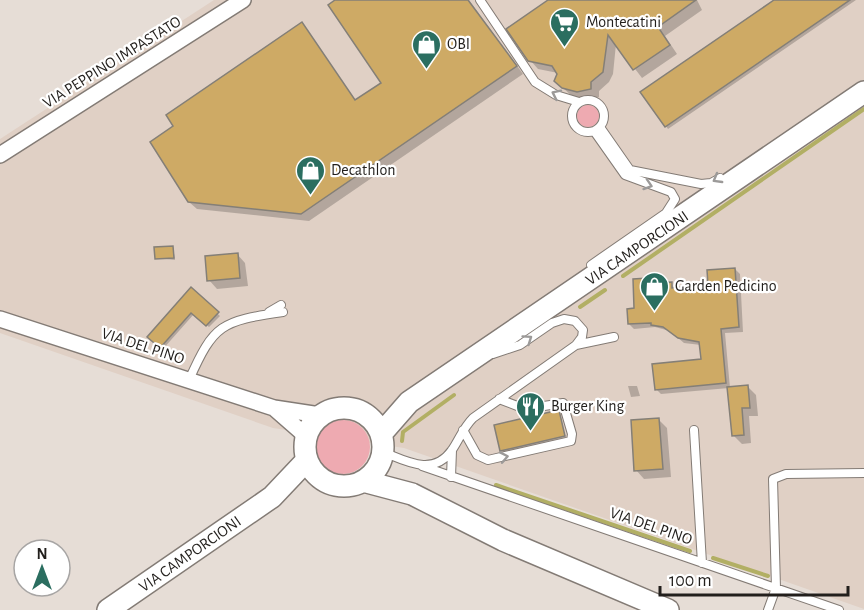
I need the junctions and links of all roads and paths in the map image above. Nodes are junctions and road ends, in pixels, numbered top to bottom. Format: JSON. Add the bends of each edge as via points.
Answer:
{"nodes":[{"id":1,"x":243,"y":0,"type":"edge"},
{"id":2,"x":480,"y":0,"type":"edge"},
{"id":3,"x":864,"y":92,"type":"edge"},
{"id":4,"x":579,"y":102,"type":"junction"},
{"id":5,"x":823,"y":120,"type":"junction"},
{"id":6,"x":597,"y":129,"type":"junction"},
{"id":7,"x":784,"y":135,"type":"dead end"},
{"id":8,"x":0,"y":155,"type":"edge"},
{"id":9,"x":725,"y":175,"type":"dead end"},
{"id":10,"x":554,"y":305,"type":"junction"},
{"id":11,"x":282,"y":308,"type":"dead end"},
{"id":12,"x":0,"y":319,"type":"edge"},
{"id":13,"x":614,"y":337,"type":"dead end"},
{"id":14,"x":576,"y":345,"type":"junction"},
{"id":15,"x":474,"y":359,"type":"junction"},
{"id":16,"x":189,"y":380,"type":"junction"},
{"id":17,"x":499,"y":399,"type":"junction"},
{"id":18,"x":409,"y":402,"type":"junction"},
{"id":19,"x":274,"y":408,"type":"junction"},
{"id":20,"x":365,"y":414,"type":"junction"},
{"id":21,"x":320,"y":415,"type":"junction"},
{"id":22,"x":463,"y":430,"type":"junction"},
{"id":23,"x":694,"y":430,"type":"dead end"},
{"id":24,"x":306,"y":436,"type":"junction"},
{"id":25,"x":382,"y":449,"type":"junction"},
{"id":26,"x":452,"y":450,"type":"junction"},
{"id":27,"x":422,"y":466,"type":"junction"},
{"id":28,"x":313,"y":469,"type":"junction"},
{"id":29,"x":864,"y":473,"type":"edge"},
{"id":30,"x":451,"y":477,"type":"junction"},
{"id":31,"x":363,"y":481,"type":"junction"},
{"id":32,"x":412,"y":494,"type":"junction"},
{"id":33,"x":702,"y":563,"type":"junction"},
{"id":34,"x":776,"y":588,"type":"junction"},
{"id":35,"x":108,"y":610,"type":"edge"},
{"id":36,"x":668,"y":610,"type":"edge"},
{"id":37,"x":768,"y":610,"type":"edge"},
{"id":38,"x":839,"y":610,"type":"edge"}],
"edges":[{"from":1,"to":8,"type":"street","name":"VIA PEPPINO IMPASTATO"},
{"from":4,"to":2,"type":"lane","one_way":true,"via":[[556,95],[536,82]]},
{"from":3,"to":5,"type":"main road","name":"VIA CAMPORCIONI"},
{"from":4,"to":6,"type":"lane","via":[[599,104],[604,116]]},
{"from":4,"to":6,"type":"lane","via":[[572,112],[574,123],[582,131]]},
{"from":5,"to":7,"type":"lane"},
{"from":5,"to":10,"type":"main road","name":"VIA CAMPORCIONI"},
{"from":9,"to":6,"type":"lane","one_way":true,"via":[[704,185],[633,172]]},
{"from":6,"to":10,"type":"lane","one_way":true,"via":[[625,175],[671,192],[675,202],[666,213],[586,270]]},
{"from":10,"to":15,"type":"main road","name":"VIA CAMPORCIONI"},
{"from":11,"to":16,"type":"lane","via":[[215,332]]},
{"from":12,"to":16,"type":"street","name":"VIA DEL PINO"},
{"from":13,"to":14,"type":"lane"},
{"from":15,"to":14,"type":"lane","one_way":true,"via":[[513,348],[548,325],[564,320],[582,326],[583,334]]},
{"from":14,"to":17,"type":"lane"},
{"from":15,"to":18,"type":"main road","name":"VIA CAMPORCIONI"},
{"from":16,"to":19,"type":"street","name":"VIA DEL PINO"},
{"from":17,"to":22,"type":"lane","via":[[472,418]]},
{"from":22,"to":17,"type":"lane","one_way":true,"via":[[477,456],[488,460],[571,441],[563,403],[525,409]]},
{"from":18,"to":20,"type":"main road"},
{"from":18,"to":25,"type":"main road"},
{"from":19,"to":21,"type":"street","name":"VIA DEL PINO"},
{"from":19,"to":24,"type":"street","name":"VIA DEL PINO"},
{"from":20,"to":21,"type":"main road","via":[[342,407]]},
{"from":20,"to":25,"type":"main road","via":[[375,422]]},
{"from":21,"to":24,"type":"main road"},
{"from":22,"to":26,"type":"lane"},
{"from":23,"to":33,"type":"lane"},
{"from":24,"to":28,"type":"main road"},
{"from":25,"to":27,"type":"lane","name":"VIA DEL PINO"},
{"from":25,"to":31,"type":"main road","via":[[374,472]]},
{"from":25,"to":32,"type":"main road"},
{"from":26,"to":27,"type":"lane","via":[[440,462]]},
{"from":26,"to":30,"type":"lane"},
{"from":27,"to":30,"type":"lane","name":"VIA DEL PINO"},
{"from":28,"to":31,"type":"main road","via":[[330,484],[344,486]]},
{"from":28,"to":35,"type":"main road","name":"VIA CAMPORCIONI"},
{"from":29,"to":34,"type":"lane","via":[[786,474],[773,479]]},
{"from":30,"to":33,"type":"lane","name":"VIA DEL PINO"},
{"from":31,"to":32,"type":"main road"},
{"from":32,"to":36,"type":"main road","via":[[503,540]]},
{"from":33,"to":34,"type":"lane","name":"VIA DEL PINO"},
{"from":34,"to":37,"type":"lane"},
{"from":34,"to":38,"type":"lane","name":"VIA DEL PINO"}]}
